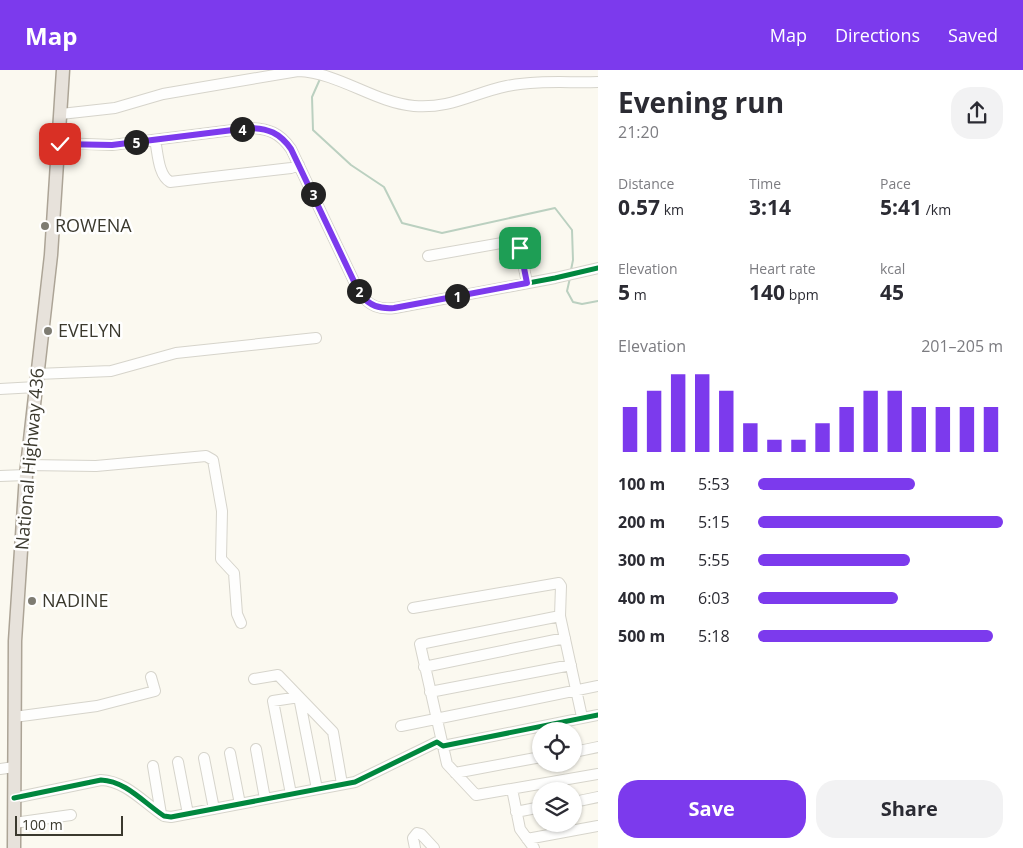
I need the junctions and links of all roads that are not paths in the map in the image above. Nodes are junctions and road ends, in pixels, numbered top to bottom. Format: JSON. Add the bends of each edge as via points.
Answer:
{"nodes":[{"id":1,"x":63,"y":70,"type":"edge"},
{"id":2,"x":598,"y":82,"type":"edge"},
{"id":3,"x":61,"y":114,"type":"junction"},
{"id":4,"x":155,"y":140,"type":"junction"},
{"id":5,"x":60,"y":144,"type":"junction"},
{"id":6,"x":299,"y":165,"type":"junction"},
{"id":7,"x":428,"y":256,"type":"dead end"},
{"id":8,"x":598,"y":268,"type":"edge"},
{"id":9,"x":527,"y":283,"type":"junction"},
{"id":10,"x":316,"y":338,"type":"dead end"},
{"id":11,"x":37,"y":374,"type":"junction"},
{"id":12,"x":36,"y":387,"type":"junction"},
{"id":13,"x":0,"y":390,"type":"edge"},
{"id":14,"x":26,"y":470,"type":"junction"},
{"id":15,"x":0,"y":476,"type":"edge"},
{"id":16,"x":413,"y":608,"type":"dead end"},
{"id":17,"x":560,"y":616,"type":"junction"},
{"id":18,"x":242,"y":623,"type":"dead end"},
{"id":19,"x":565,"y":638,"type":"junction"},
{"id":20,"x":572,"y":665,"type":"junction"},
{"id":21,"x":424,"y":667,"type":"junction"},
{"id":22,"x":150,"y":677,"type":"dead end"},
{"id":23,"x":254,"y":679,"type":"dead end"},
{"id":24,"x":598,"y":686,"type":"edge"},
{"id":25,"x":578,"y":689,"type":"junction"},
{"id":26,"x":430,"y":692,"type":"junction"},
{"id":27,"x":299,"y":697,"type":"junction"},
{"id":28,"x":598,"y":715,"type":"edge"},
{"id":29,"x":14,"y":717,"type":"junction"},
{"id":30,"x":582,"y":717,"type":"junction"},
{"id":31,"x":436,"y":719,"type":"junction"},
{"id":32,"x":401,"y":726,"type":"dead end"},
{"id":33,"x":443,"y":746,"type":"junction"},
{"id":34,"x":598,"y":747,"type":"edge"},
{"id":35,"x":256,"y":749,"type":"dead end"},
{"id":36,"x":582,"y":750,"type":"edge"},
{"id":37,"x":230,"y":752,"type":"dead end"},
{"id":38,"x":204,"y":758,"type":"dead end"},
{"id":39,"x":532,"y":760,"type":"edge"},
{"id":40,"x":178,"y":762,"type":"dead end"},
{"id":41,"x":153,"y":766,"type":"dead end"},
{"id":42,"x":14,"y":767,"type":"junction"},
{"id":43,"x":0,"y":769,"type":"edge"},
{"id":44,"x":455,"y":773,"type":"junction"},
{"id":45,"x":598,"y":774,"type":"edge"},
{"id":46,"x":342,"y":784,"type":"junction"},
{"id":47,"x":317,"y":789,"type":"junction"},
{"id":48,"x":512,"y":789,"type":"junction"},
{"id":49,"x":291,"y":794,"type":"junction"},
{"id":50,"x":598,"y":797,"type":"edge"},
{"id":51,"x":14,"y":798,"type":"junction"},
{"id":52,"x":265,"y":799,"type":"junction"},
{"id":53,"x":582,"y":800,"type":"edge"},
{"id":54,"x":240,"y":804,"type":"junction"},
{"id":55,"x":214,"y":809,"type":"junction"},
{"id":56,"x":532,"y":809,"type":"edge"},
{"id":57,"x":516,"y":812,"type":"junction"},
{"id":58,"x":161,"y":814,"type":"junction"},
{"id":59,"x":188,"y":814,"type":"junction"},
{"id":60,"x":71,"y":815,"type":"dead end"},
{"id":61,"x":14,"y":823,"type":"junction"},
{"id":62,"x":598,"y":826,"type":"edge"},
{"id":63,"x":527,"y":839,"type":"junction"},
{"id":64,"x":14,"y":848,"type":"edge"},
{"id":65,"x":415,"y":848,"type":"edge"},
{"id":66,"x":434,"y":848,"type":"edge"},
{"id":67,"x":534,"y":848,"type":"edge"}],
"edges":[{"from":1,"to":3,"type":"main road","name":"National Highway 436"},
{"from":2,"to":3,"type":"street","via":[[557,81],[507,86],[444,106],[414,106],[331,76],[298,71],[163,94],[115,108]]},
{"from":3,"to":5,"type":"main road","name":"National Highway 436"},
{"from":4,"to":5,"type":"street","via":[[112,145]]},
{"from":4,"to":6,"type":"street","via":[[266,129],[277,133],[288,143]]},
{"from":4,"to":6,"type":"street","via":[[162,172],[170,182]]},
{"from":5,"to":11,"type":"main road","name":"National Highway 436"},
{"from":6,"to":9,"type":"street","via":[[366,302],[376,307],[394,308]]},
{"from":7,"to":9,"type":"street","via":[[513,241],[520,248]]},
{"from":8,"to":9,"type":"street"},
{"from":10,"to":11,"type":"street","via":[[176,353],[111,371]]},
{"from":11,"to":12,"type":"main road","name":"National Highway 436"},
{"from":12,"to":13,"type":"street"},
{"from":12,"to":14,"type":"main road","name":"National Highway 436"},
{"from":14,"to":15,"type":"street"},
{"from":14,"to":18,"type":"street","via":[[206,456],[213,460],[222,510],[221,559],[234,573],[237,614]]},
{"from":14,"to":29,"type":"main road","name":"National Highway 436","via":[[15,641]]},
{"from":16,"to":17,"type":"street","via":[[556,582],[561,586]]},
{"from":17,"to":19,"type":"street"},
{"from":17,"to":21,"type":"street","via":[[424,642],[419,647]]},
{"from":19,"to":20,"type":"street"},
{"from":19,"to":21,"type":"street"},
{"from":20,"to":25,"type":"street"},
{"from":20,"to":26,"type":"street"},
{"from":21,"to":26,"type":"street"},
{"from":22,"to":29,"type":"street","via":[[155,691],[87,708]]},
{"from":23,"to":27,"type":"street","via":[[278,675]]},
{"from":24,"to":25,"type":"street"},
{"from":25,"to":30,"type":"street"},
{"from":25,"to":31,"type":"street"},
{"from":26,"to":31,"type":"street"},
{"from":27,"to":46,"type":"street","via":[[333,732]]},
{"from":27,"to":47,"type":"street"},
{"from":27,"to":49,"type":"street","via":[[273,701]]},
{"from":28,"to":30,"type":"street"},
{"from":29,"to":42,"type":"main road","name":"National Highway 436"},
{"from":30,"to":33,"type":"street"},
{"from":31,"to":32,"type":"street"},
{"from":31,"to":33,"type":"street"},
{"from":33,"to":44,"type":"street","via":[[447,764]]},
{"from":33,"to":46,"type":"street","via":[[437,742],[355,782]]},
{"from":34,"to":36,"type":"street"},
{"from":35,"to":52,"type":"street"},
{"from":37,"to":54,"type":"street"},
{"from":38,"to":55,"type":"street"},
{"from":39,"to":44,"type":"street"},
{"from":40,"to":59,"type":"street"},
{"from":41,"to":58,"type":"street"},
{"from":42,"to":43,"type":"street"},
{"from":42,"to":51,"type":"main road","name":"National Highway 436"},
{"from":44,"to":48,"type":"street","via":[[476,795]]},
{"from":45,"to":48,"type":"street"},
{"from":46,"to":47,"type":"street"},
{"from":47,"to":49,"type":"street"},
{"from":48,"to":57,"type":"street"},
{"from":49,"to":52,"type":"street"},
{"from":50,"to":53,"type":"street"},
{"from":51,"to":58,"type":"street","via":[[112,780]]},
{"from":51,"to":61,"type":"main road","name":"National Highway 436"},
{"from":52,"to":54,"type":"street"},
{"from":54,"to":55,"type":"street"},
{"from":55,"to":59,"type":"street"},
{"from":56,"to":57,"type":"street"},
{"from":57,"to":63,"type":"street","via":[[520,829]]},
{"from":58,"to":59,"type":"street","via":[[171,817]]},
{"from":60,"to":61,"type":"street"},
{"from":61,"to":64,"type":"main road","name":"National Highway 436"},
{"from":62,"to":63,"type":"street"},
{"from":63,"to":67,"type":"street"},
{"from":65,"to":66,"type":"street","via":[[413,838],[417,833]]}]}
